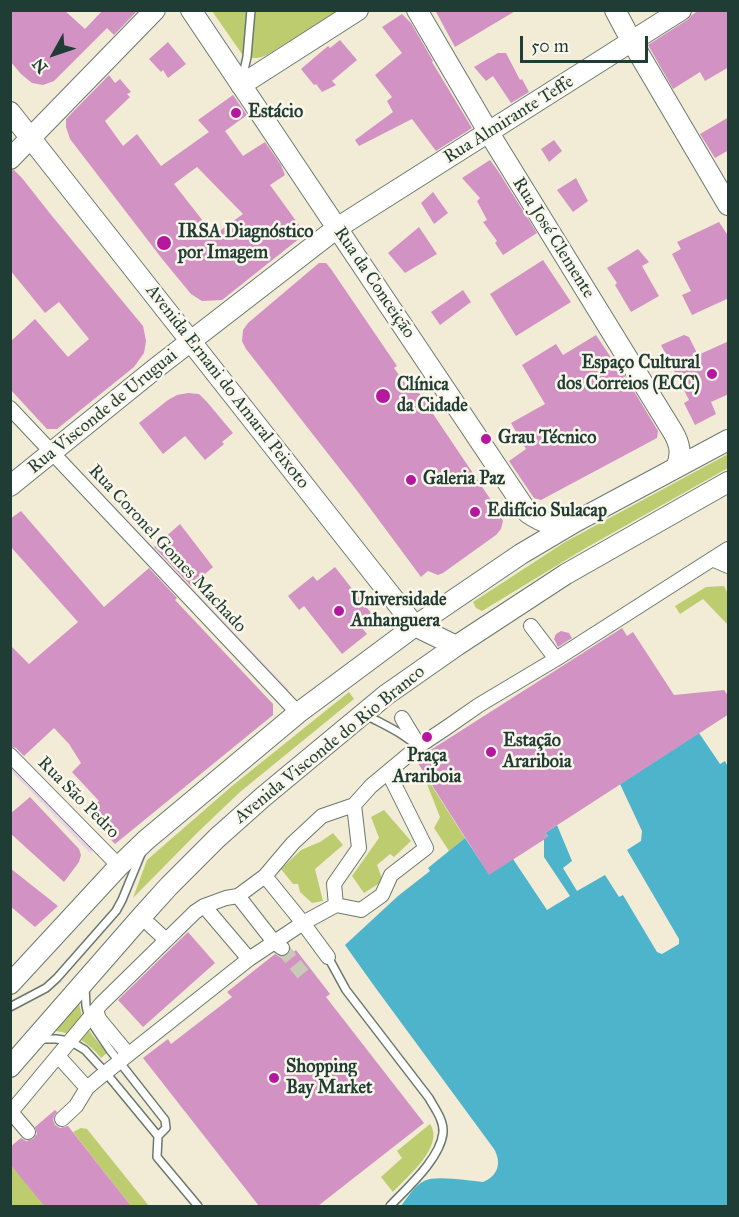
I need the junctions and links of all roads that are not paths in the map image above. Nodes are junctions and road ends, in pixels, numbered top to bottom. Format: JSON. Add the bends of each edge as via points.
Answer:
{"nodes":[{"id":1,"x":155,"y":10,"type":"edge"},
{"id":2,"x":191,"y":10,"type":"edge"},
{"id":3,"x":251,"y":10,"type":"edge"},
{"id":4,"x":358,"y":10,"type":"edge"},
{"id":5,"x":417,"y":10,"type":"edge"},
{"id":6,"x":615,"y":10,"type":"edge"},
{"id":7,"x":681,"y":10,"type":"edge"},
{"id":8,"x":632,"y":42,"type":"junction"},
{"id":9,"x":241,"y":85,"type":"junction"},
{"id":10,"x":10,"y":112,"type":"edge"},
{"id":11,"x":489,"y":133,"type":"junction"},
{"id":12,"x":32,"y":138,"type":"junction"},
{"id":13,"x":10,"y":159,"type":"edge"},
{"id":14,"x":729,"y":205,"type":"edge"},
{"id":15,"x":336,"y":228,"type":"junction"},
{"id":16,"x":191,"y":342,"type":"junction"},
{"id":17,"x":10,"y":408,"type":"edge"},
{"id":18,"x":729,"y":440,"type":"edge"},
{"id":19,"x":51,"y":452,"type":"junction"},
{"id":20,"x":676,"y":468,"type":"junction"},
{"id":21,"x":729,"y":482,"type":"edge"},
{"id":22,"x":10,"y":486,"type":"edge"},
{"id":23,"x":576,"y":522,"type":"junction"},
{"id":24,"x":729,"y":549,"type":"edge"},
{"id":25,"x":712,"y":559,"type":"junction"},
{"id":26,"x":729,"y":566,"type":"edge"},
{"id":27,"x":415,"y":626,"type":"junction"},
{"id":28,"x":531,"y":626,"type":"dead end"},
{"id":29,"x":456,"y":646,"type":"junction"},
{"id":30,"x":556,"y":658,"type":"junction"},
{"id":31,"x":298,"y":713,"type":"junction"},
{"id":32,"x":363,"y":714,"type":"junction"},
{"id":33,"x":402,"y":718,"type":"dead end"},
{"id":34,"x":422,"y":750,"type":"junction"},
{"id":35,"x":10,"y":755,"type":"edge"},
{"id":36,"x":388,"y":772,"type":"junction"},
{"id":37,"x":354,"y":805,"type":"junction"},
{"id":38,"x":146,"y":840,"type":"junction"},
{"id":39,"x":119,"y":866,"type":"junction"},
{"id":40,"x":265,"y":876,"type":"junction"},
{"id":41,"x":238,"y":896,"type":"junction"},
{"id":42,"x":336,"y":905,"type":"junction"},
{"id":43,"x":204,"y":906,"type":"junction"},
{"id":44,"x":303,"y":923,"type":"junction"},
{"id":45,"x":150,"y":926,"type":"dead end"},
{"id":46,"x":166,"y":940,"type":"junction"},
{"id":47,"x":278,"y":945,"type":"junction"},
{"id":48,"x":328,"y":957,"type":"joint"},
{"id":49,"x":249,"y":959,"type":"junction"},
{"id":50,"x":89,"y":976,"type":"junction"},
{"id":51,"x":10,"y":984,"type":"edge"},
{"id":52,"x":10,"y":1007,"type":"edge"},
{"id":53,"x":92,"y":1014,"type":"junction"},
{"id":54,"x":35,"y":1040,"type":"junction"},
{"id":55,"x":70,"y":1041,"type":"junction"},
{"id":56,"x":58,"y":1056,"type":"junction"},
{"id":57,"x":124,"y":1058,"type":"junction"},
{"id":58,"x":13,"y":1062,"type":"edge"},
{"id":59,"x":106,"y":1073,"type":"junction"},
{"id":60,"x":87,"y":1088,"type":"junction"},
{"id":61,"x":11,"y":1112,"type":"edge"},
{"id":62,"x":62,"y":1119,"type":"dead end"},
{"id":63,"x":28,"y":1132,"type":"dead end"},
{"id":64,"x":158,"y":1136,"type":"junction"},
{"id":65,"x":198,"y":1206,"type":"edge"},
{"id":66,"x":390,"y":1206,"type":"edge"}],
"edges":[{"from":1,"to":12,"type":"main road"},
{"from":2,"to":9,"type":"main road","name":"Rua da Conceição"},
{"from":3,"to":9,"type":"lane"},
{"from":4,"to":9,"type":"main road"},
{"from":5,"to":11,"type":"main road","name":"Rua José Clemente"},
{"from":6,"to":8,"type":"main road"},
{"from":7,"to":8,"type":"main road","name":"Rua Almirante Teffe"},
{"from":8,"to":11,"type":"main road","name":"Rua Almirante Teffe"},
{"from":8,"to":14,"type":"main road"},
{"from":9,"to":15,"type":"main road","name":"Rua da Conceição"},
{"from":10,"to":12,"type":"main road","name":"Avenida Ernani do Amaral Peixoto"},
{"from":11,"to":15,"type":"main road","name":"Rua Almirante Teffe"},
{"from":11,"to":20,"type":"main road","name":"Rua José Clemente","via":[[673,432],[680,449]]},
{"from":12,"to":13,"type":"main road"},
{"from":12,"to":16,"type":"main road","name":"Avenida Ernani do Amaral Peixoto"},
{"from":15,"to":16,"type":"main road","name":"Rua Visconde de Uruguai"},
{"from":15,"to":23,"type":"main road","name":"Rua da Conceição","via":[[528,513],[553,525]]},
{"from":16,"to":19,"type":"main road","name":"Rua Visconde de Uruguai"},
{"from":16,"to":27,"type":"main road","name":"Avenida Ernani do Amaral Peixoto"},
{"from":17,"to":19,"type":"street","name":"Rua Coronel Gomes Machado"},
{"from":18,"to":20,"type":"main road"},
{"from":19,"to":22,"type":"main road","name":"Rua Visconde de Uruguai"},
{"from":19,"to":31,"type":"street","name":"Rua Coronel Gomes Machado"},
{"from":20,"to":23,"type":"main road"},
{"from":21,"to":29,"type":"main road","name":"Avenida Visconde do Rio Branco","via":[[566,574]]},
{"from":23,"to":27,"type":"main road","via":[[520,554]]},
{"from":24,"to":25,"type":"street"},
{"from":25,"to":26,"type":"street"},
{"from":25,"to":30,"type":"street"},
{"from":27,"to":29,"type":"main road","name":"Avenida Ernani do Amaral Peixoto"},
{"from":27,"to":31,"type":"main road"},
{"from":28,"to":30,"type":"street"},
{"from":29,"to":32,"type":"main road","name":"Avenida Visconde do Rio Branco"},
{"from":30,"to":34,"type":"street","via":[[479,705]]},
{"from":31,"to":38,"type":"main road"},
{"from":32,"to":34,"type":"lane"},
{"from":32,"to":50,"type":"main road","name":"Avenida Visconde do Rio Branco","via":[[217,838],[168,886]]},
{"from":33,"to":34,"type":"street"},
{"from":34,"to":36,"type":"street"},
{"from":35,"to":39,"type":"street","name":"Rua São Pedro"},
{"from":36,"to":37,"type":"street"},
{"from":36,"to":42,"type":"street","via":[[426,848],[391,875],[382,895],[361,910]]},
{"from":37,"to":40,"type":"street","via":[[322,816]]},
{"from":37,"to":42,"type":"street","via":[[359,848],[334,884]]},
{"from":38,"to":39,"type":"main road"},
{"from":38,"to":52,"type":"lane","via":[[116,911],[46,988]]},
{"from":39,"to":51,"type":"main road"},
{"from":40,"to":41,"type":"street"},
{"from":40,"to":44,"type":"street"},
{"from":41,"to":43,"type":"street"},
{"from":41,"to":47,"type":"street"},
{"from":42,"to":44,"type":"street"},
{"from":43,"to":46,"type":"street"},
{"from":43,"to":49,"type":"street"},
{"from":44,"to":47,"type":"street"},
{"from":44,"to":48,"type":"street"},
{"from":45,"to":46,"type":"street"},
{"from":46,"to":53,"type":"street"},
{"from":47,"to":49,"type":"street"},
{"from":48,"to":66,"type":"lane","via":[[346,990],[439,1115],[443,1132],[434,1158]]},
{"from":49,"to":57,"type":"street"},
{"from":50,"to":53,"type":"lane","via":[[86,1006]]},
{"from":50,"to":54,"type":"main road","name":"Avenida Visconde do Rio Branco"},
{"from":53,"to":55,"type":"street"},
{"from":53,"to":57,"type":"street","via":[[99,1018]]},
{"from":54,"to":55,"type":"lane"},
{"from":54,"to":58,"type":"main road","name":"Avenida Visconde do Rio Branco"},
{"from":55,"to":56,"type":"street"},
{"from":55,"to":59,"type":"lane"},
{"from":56,"to":60,"type":"street"},
{"from":56,"to":61,"type":"street"},
{"from":57,"to":59,"type":"street"},
{"from":57,"to":64,"type":"lane","via":[[165,1120],[166,1128]]},
{"from":59,"to":60,"type":"street"},
{"from":59,"to":64,"type":"lane"},
{"from":60,"to":62,"type":"street"},
{"from":61,"to":63,"type":"street"},
{"from":64,"to":65,"type":"lane","via":[[157,1157]]}]}
